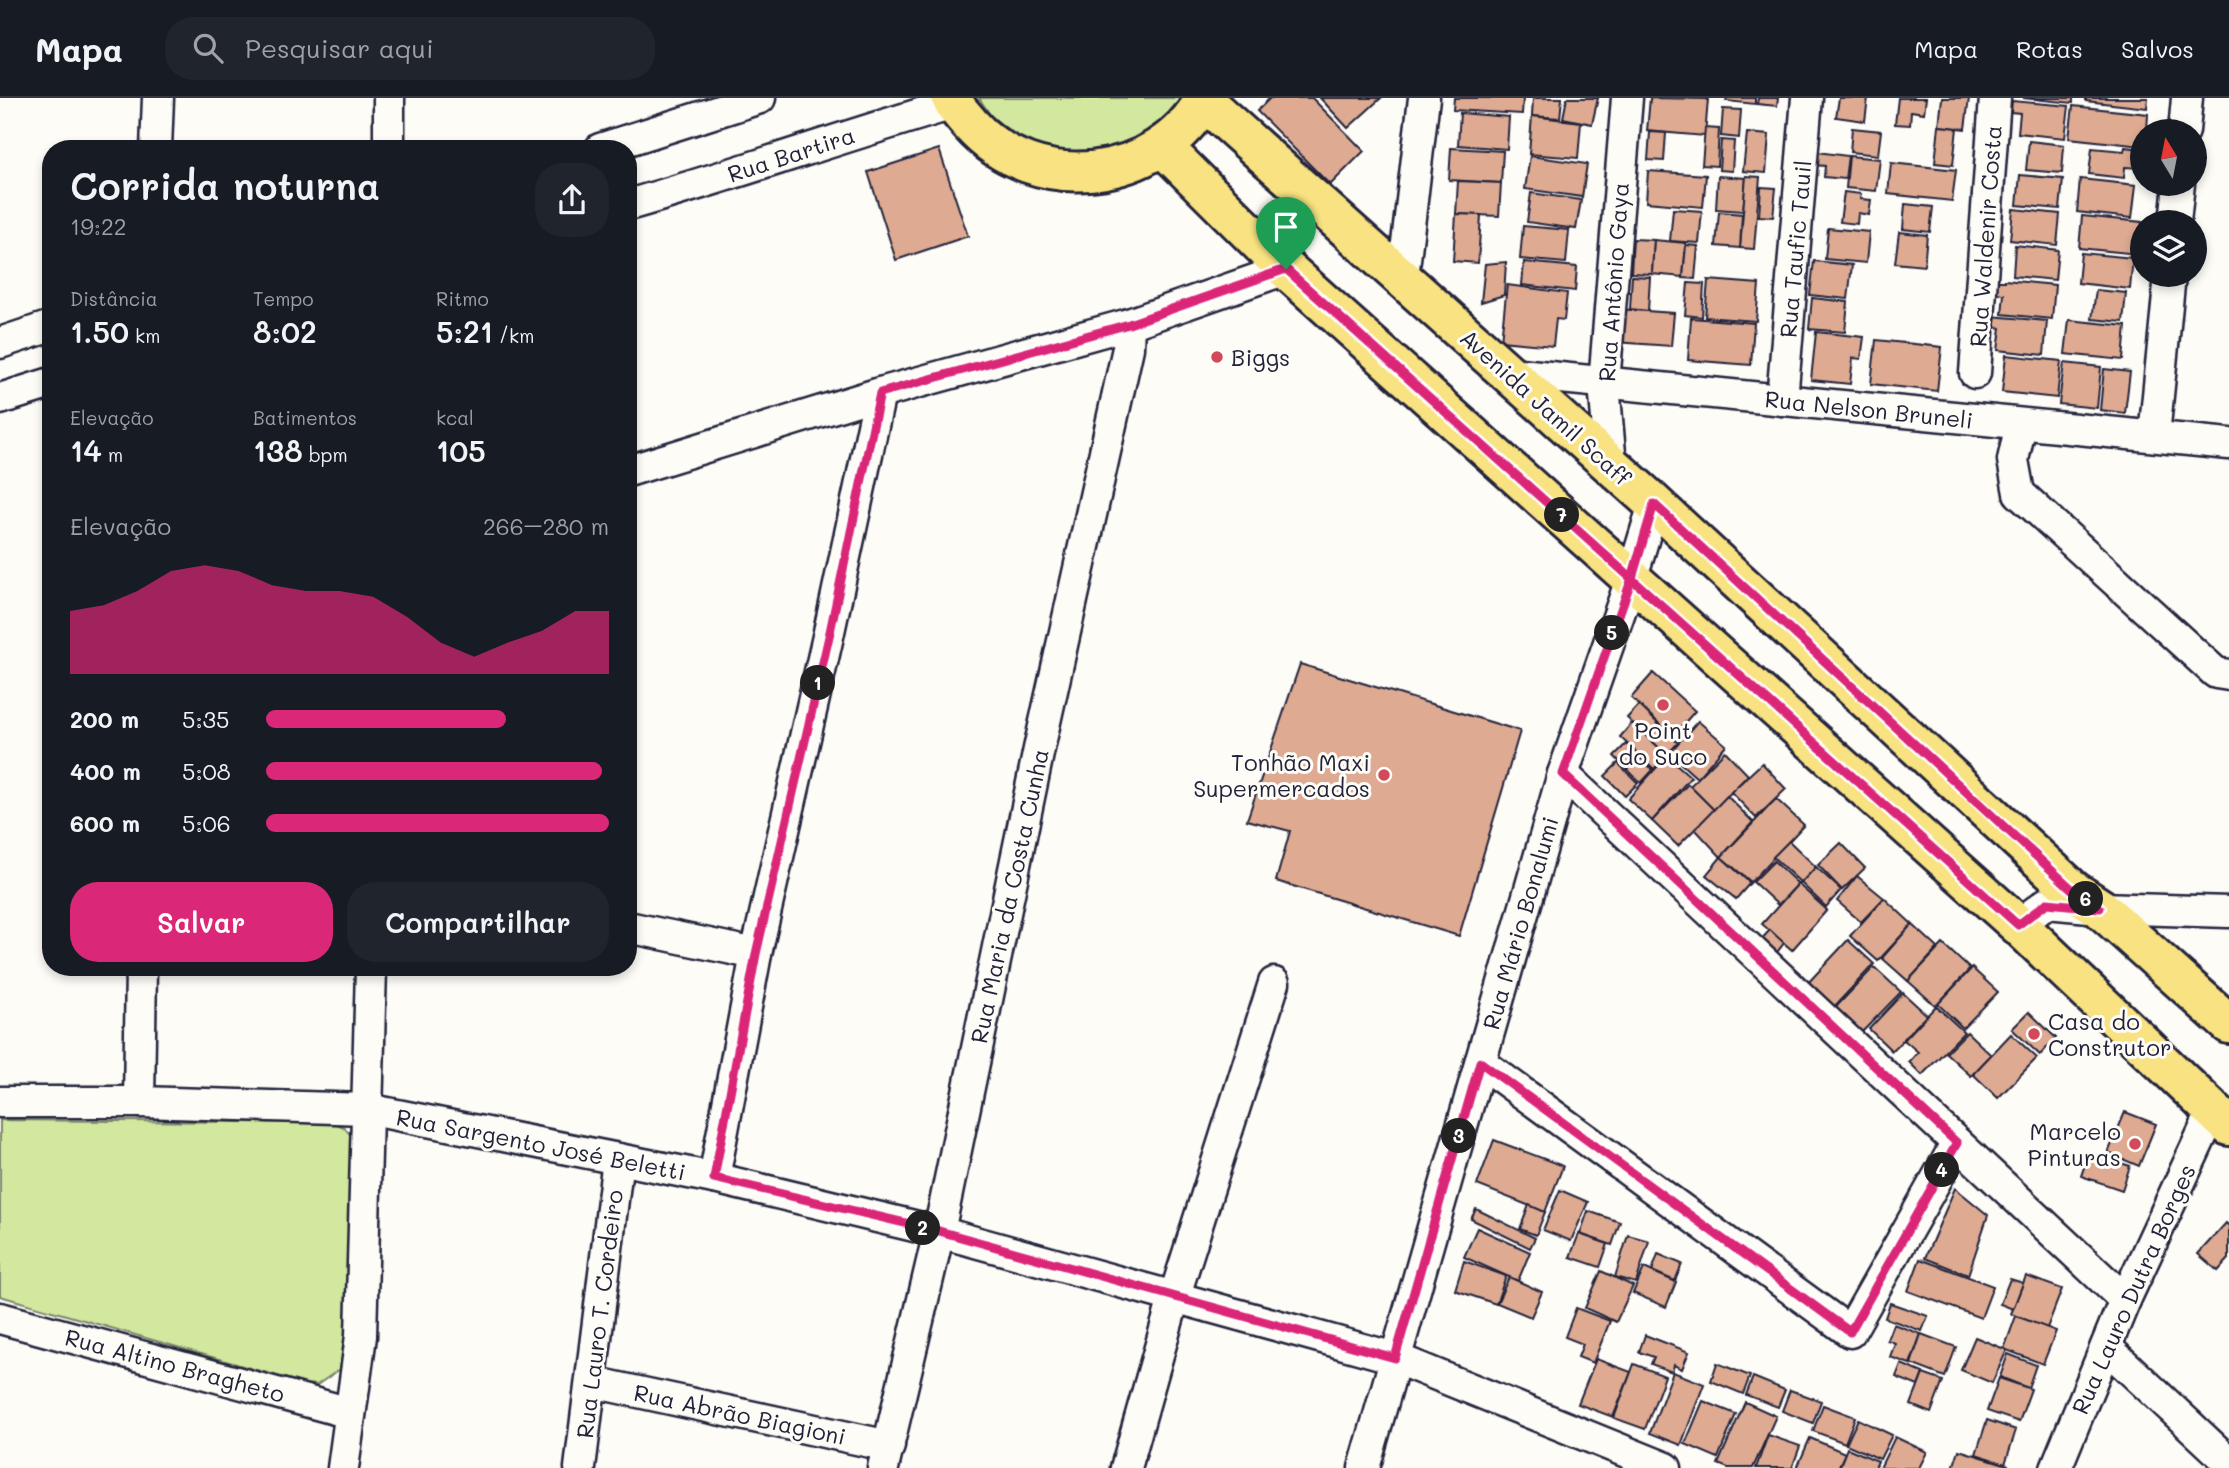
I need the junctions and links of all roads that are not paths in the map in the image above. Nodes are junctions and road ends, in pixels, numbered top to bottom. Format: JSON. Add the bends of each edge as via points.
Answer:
{"nodes":[{"id":1,"x":158,"y":98,"type":"edge"},
{"id":2,"x":389,"y":98,"type":"edge"},
{"id":3,"x":760,"y":98,"type":"edge"},
{"id":4,"x":1424,"y":98,"type":"edge"},
{"id":5,"x":1628,"y":98,"type":"edge"},
{"id":6,"x":1807,"y":98,"type":"edge"},
{"id":7,"x":1995,"y":98,"type":"edge"},
{"id":8,"x":2187,"y":98,"type":"edge"},
{"id":9,"x":1205,"y":99,"type":"edge"},
{"id":10,"x":952,"y":101,"type":"edge"},
{"id":11,"x":2185,"y":119,"type":"edge"},
{"id":12,"x":156,"y":140,"type":"edge"},
{"id":13,"x":389,"y":140,"type":"edge"},
{"id":14,"x":628,"y":140,"type":"edge"},
{"id":15,"x":1162,"y":146,"type":"junction"},
{"id":16,"x":637,"y":202,"type":"edge"},
{"id":17,"x":1286,"y":269,"type":"junction"},
{"id":18,"x":1403,"y":277,"type":"junction"},
{"id":19,"x":2169,"y":287,"type":"edge"},
{"id":20,"x":1129,"y":324,"type":"junction"},
{"id":21,"x":42,"y":329,"type":"edge"},
{"id":22,"x":0,"y":343,"type":"edge"},
{"id":23,"x":1509,"y":373,"type":"junction"},
{"id":24,"x":1975,"y":373,"type":"dead end"},
{"id":25,"x":1604,"y":384,"type":"junction"},
{"id":26,"x":42,"y":386,"type":"edge"},
{"id":27,"x":880,"y":393,"type":"junction"},
{"id":28,"x":0,"y":399,"type":"edge"},
{"id":29,"x":1782,"y":400,"type":"junction"},
{"id":30,"x":2021,"y":424,"type":"junction"},
{"id":31,"x":2154,"y":436,"type":"junction"},
{"id":32,"x":2229,"y":444,"type":"edge"},
{"id":33,"x":1611,"y":465,"type":"junction"},
{"id":34,"x":637,"y":468,"type":"edge"},
{"id":35,"x":1654,"y":504,"type":"junction"},
{"id":36,"x":1632,"y":578,"type":"junction"},
{"id":37,"x":2229,"y":675,"type":"edge"},
{"id":38,"x":1563,"y":774,"type":"junction"},
{"id":39,"x":2100,"y":908,"type":"junction"},
{"id":40,"x":2229,"y":912,"type":"edge"},
{"id":41,"x":2018,"y":925,"type":"junction"},
{"id":42,"x":637,"y":930,"type":"edge"},
{"id":43,"x":756,"y":954,"type":"junction"},
{"id":44,"x":141,"y":976,"type":"edge"},
{"id":45,"x":371,"y":976,"type":"edge"},
{"id":46,"x":1274,"y":983,"type":"dead end"},
{"id":47,"x":2229,"y":1024,"type":"edge"},
{"id":48,"x":1480,"y":1062,"type":"junction"},
{"id":49,"x":0,"y":1102,"type":"edge"},
{"id":50,"x":139,"y":1102,"type":"junction"},
{"id":51,"x":367,"y":1109,"type":"junction"},
{"id":52,"x":2221,"y":1119,"type":"edge"},
{"id":53,"x":1957,"y":1143,"type":"junction"},
{"id":54,"x":618,"y":1159,"type":"junction"},
{"id":55,"x":714,"y":1178,"type":"junction"},
{"id":56,"x":939,"y":1231,"type":"junction"},
{"id":57,"x":1174,"y":1298,"type":"junction"},
{"id":58,"x":2125,"y":1300,"type":"junction"},
{"id":59,"x":0,"y":1318,"type":"edge"},
{"id":60,"x":2106,"y":1347,"type":"junction"},
{"id":61,"x":1395,"y":1358,"type":"junction"},
{"id":62,"x":592,"y":1382,"type":"junction"},
{"id":63,"x":351,"y":1413,"type":"junction"},
{"id":64,"x":886,"y":1457,"type":"edge"},
{"id":65,"x":1628,"y":1461,"type":"edge"},
{"id":66,"x":2229,"y":1462,"type":"edge"},
{"id":67,"x":343,"y":1468,"type":"edge"},
{"id":68,"x":580,"y":1468,"type":"edge"},
{"id":69,"x":1126,"y":1468,"type":"edge"},
{"id":70,"x":1364,"y":1468,"type":"edge"},
{"id":71,"x":1666,"y":1468,"type":"edge"},
{"id":72,"x":2056,"y":1468,"type":"edge"}],
"edges":[{"from":1,"to":12,"type":"street"},
{"from":2,"to":13,"type":"street"},
{"from":3,"to":14,"type":"street"},
{"from":4,"to":18,"type":"street"},
{"from":5,"to":25,"type":"street","name":"Rua Antônio Gaya"},
{"from":6,"to":29,"type":"street","name":"Rua Taufic Tauil"},
{"from":7,"to":24,"type":"street","name":"Rua Waldenir Costa"},
{"from":8,"to":11,"type":"street"},
{"from":9,"to":15,"type":"main road"},
{"from":9,"to":18,"type":"main road","name":"Avenida Jamil Scaff"},
{"from":10,"to":15,"type":"main road","via":[[984,139],[1025,163],[1072,173],[1119,167]]},
{"from":10,"to":16,"type":"street","name":"Rua Bartira"},
{"from":15,"to":17,"type":"main road"},
{"from":17,"to":20,"type":"street"},
{"from":17,"to":36,"type":"main road"},
{"from":18,"to":23,"type":"main road","name":"Avenida Jamil Scaff"},
{"from":19,"to":31,"type":"street"},
{"from":20,"to":27,"type":"street"},
{"from":20,"to":56,"type":"street","name":"Rua Maria da Costa Cunha","via":[[1128,348]]},
{"from":21,"to":22,"type":"street"},
{"from":23,"to":25,"type":"street","name":"Rua Nelson Bruneli"},
{"from":23,"to":33,"type":"main road","name":"Avenida Jamil Scaff"},
{"from":25,"to":29,"type":"street","name":"Rua Nelson Bruneli"},
{"from":25,"to":33,"type":"street","name":"Rua Antônio Gaya"},
{"from":26,"to":28,"type":"street"},
{"from":27,"to":34,"type":"street"},
{"from":27,"to":43,"type":"street"},
{"from":29,"to":30,"type":"street","name":"Rua Nelson Bruneli"},
{"from":30,"to":31,"type":"street","name":"Rua Nelson Bruneli"},
{"from":30,"to":37,"type":"street","via":[[2013,460],[2019,493],[2216,673]]},
{"from":31,"to":32,"type":"street","name":"Rua Nelson Bruneli"},
{"from":33,"to":35,"type":"main road","name":"Avenida Jamil Scaff"},
{"from":35,"to":36,"type":"street","name":"Rua Mário Bonalumi"},
{"from":35,"to":39,"type":"main road","name":"Avenida Jamil Scaff","via":[[2074,891]]},
{"from":36,"to":38,"type":"street","name":"Rua Mário Bonalumi"},
{"from":36,"to":41,"type":"main road"},
{"from":38,"to":48,"type":"street","name":"Rua Mário Bonalumi"},
{"from":38,"to":53,"type":"street"},
{"from":39,"to":40,"type":"street"},
{"from":39,"to":41,"type":"street","via":[[2047,903]]},
{"from":39,"to":47,"type":"main road","name":"Avenida Jamil Scaff"},
{"from":41,"to":52,"type":"main road"},
{"from":42,"to":43,"type":"street"},
{"from":43,"to":55,"type":"street"},
{"from":44,"to":50,"type":"street"},
{"from":45,"to":51,"type":"street"},
{"from":46,"to":57,"type":"street"},
{"from":48,"to":53,"type":"street","via":[[1850,1332]]},
{"from":48,"to":61,"type":"street","name":"Rua Mário Bonalumi"},
{"from":49,"to":50,"type":"street","name":"Rua Sargento José Beletti"},
{"from":50,"to":51,"type":"street","name":"Rua Sargento José Beletti"},
{"from":51,"to":54,"type":"street","name":"Rua Sargento José Beletti"},
{"from":51,"to":63,"type":"street","via":[[361,1336]]},
{"from":52,"to":58,"type":"street","name":"Rua Lauro Dutra Borges"},
{"from":53,"to":58,"type":"street"},
{"from":54,"to":55,"type":"street","name":"Rua Sargento José Beletti"},
{"from":54,"to":62,"type":"street","name":"Rua Lauro T. Cordeiro"},
{"from":55,"to":56,"type":"street","name":"Rua Sargento José Beletti"},
{"from":56,"to":57,"type":"street","name":"Rua Sargento José Beletti"},
{"from":56,"to":64,"type":"street","name":"Rua Maria da Costa Cunha"},
{"from":57,"to":61,"type":"street","name":"Rua Sargento José Beletti"},
{"from":57,"to":69,"type":"street"},
{"from":58,"to":60,"type":"street","name":"Rua Lauro Dutra Borges"},
{"from":59,"to":63,"type":"street","name":"Rua Altino Bragheto"},
{"from":60,"to":66,"type":"street"},
{"from":60,"to":72,"type":"street","name":"Rua Lauro Dutra Borges"},
{"from":61,"to":65,"type":"street","name":"Rua Sargento José Beletti"},
{"from":61,"to":70,"type":"street","name":"Rua Mário Bonalumi"},
{"from":62,"to":64,"type":"street","name":"Rua Abrão Biagioni"},
{"from":62,"to":68,"type":"street","name":"Rua Lauro T. Cordeiro"},
{"from":63,"to":67,"type":"street"},
{"from":65,"to":71,"type":"street","name":"Rua Sargento José Beletti"}]}
